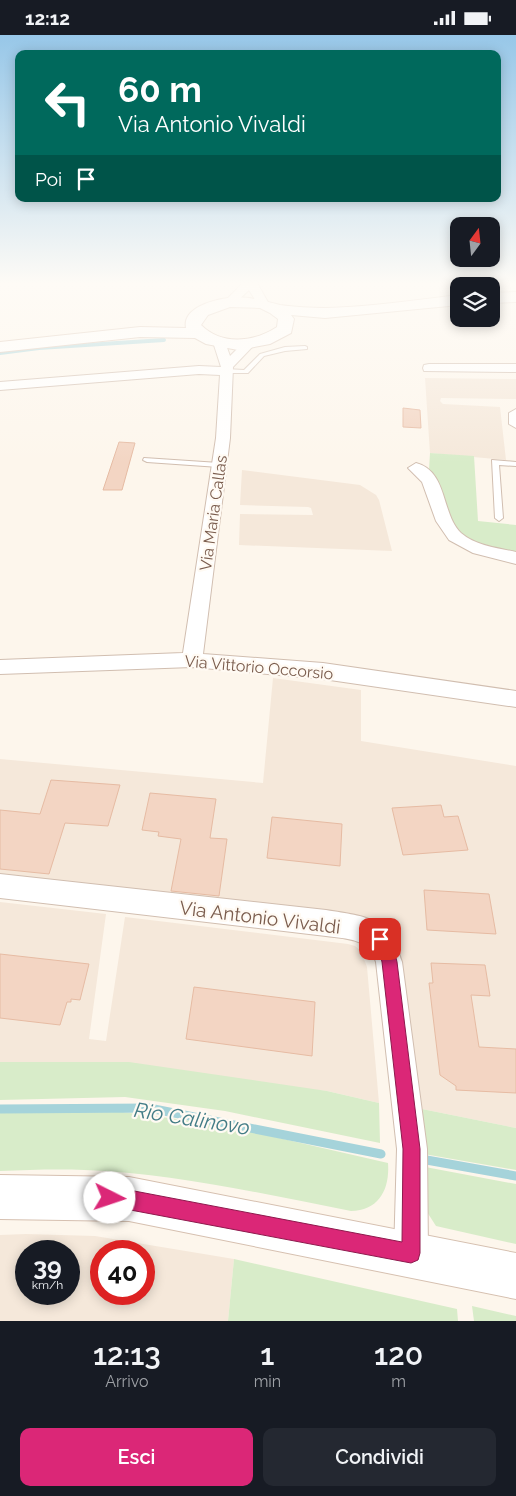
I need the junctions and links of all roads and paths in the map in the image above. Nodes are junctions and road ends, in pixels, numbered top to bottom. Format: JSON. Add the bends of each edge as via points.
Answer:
{"nodes":[{"id":1,"x":37,"y":343,"type":"edge"},
{"id":2,"x":219,"y":343,"type":"edge"},
{"id":3,"x":234,"y":343,"type":"edge"},
{"id":4,"x":252,"y":343,"type":"edge"},
{"id":5,"x":249,"y":344,"type":"junction"},
{"id":6,"x":0,"y":347,"type":"edge"},
{"id":7,"x":305,"y":348,"type":"dead end"},
{"id":8,"x":226,"y":368,"type":"junction"},
{"id":9,"x":429,"y":368,"type":"dead end"},
{"id":10,"x":516,"y":368,"type":"edge"},
{"id":11,"x":1,"y":388,"type":"edge"},
{"id":12,"x":516,"y":413,"type":"edge"},
{"id":13,"x":516,"y":424,"type":"edge"},
{"id":14,"x":147,"y":460,"type":"dead end"},
{"id":15,"x":516,"y":463,"type":"edge"},
{"id":16,"x":219,"y":465,"type":"junction"},
{"id":17,"x":416,"y":468,"type":"dead end"},
{"id":18,"x":499,"y":518,"type":"dead end"},
{"id":19,"x":516,"y":558,"type":"edge"},
{"id":20,"x":192,"y":659,"type":"junction"},
{"id":21,"x":0,"y":667,"type":"edge"},
{"id":22,"x":516,"y":699,"type":"edge"},
{"id":23,"x":0,"y":887,"type":"edge"},
{"id":24,"x":0,"y":1197,"type":"edge"},
{"id":25,"x":411,"y":1253,"type":"junction"},
{"id":26,"x":516,"y":1276,"type":"edge"}],
"edges":[{"from":1,"to":6,"type":"main road"},
{"from":2,"to":8,"type":"street","name":"Via Maria Callas"},
{"from":3,"to":5,"type":"main road"},
{"from":4,"to":5,"type":"main road"},
{"from":5,"to":8,"type":"street"},
{"from":7,"to":8,"type":"lane","via":[[262,355],[246,371]]},
{"from":8,"to":11,"type":"street"},
{"from":8,"to":16,"type":"street","name":"Via Maria Callas"},
{"from":9,"to":10,"type":"street"},
{"from":12,"to":13,"type":"street"},
{"from":14,"to":16,"type":"lane"},
{"from":15,"to":18,"type":"lane","via":[[495,462]]},
{"from":16,"to":20,"type":"street","name":"Via Maria Callas"},
{"from":17,"to":19,"type":"street","via":[[431,481],[449,529],[456,537],[483,550]]},
{"from":20,"to":21,"type":"street","name":"Via Vittorio Occorsio"},
{"from":20,"to":22,"type":"street","name":"Via Vittorio Occorsio","via":[[323,671]]},
{"from":23,"to":25,"type":"street","name":"Via Antonio Vivaldi","via":[[326,923],[369,932],[380,939],[390,962],[412,1149]]},
{"from":24,"to":25,"type":"main road","via":[[129,1199]]},
{"from":25,"to":26,"type":"main road"}]}
